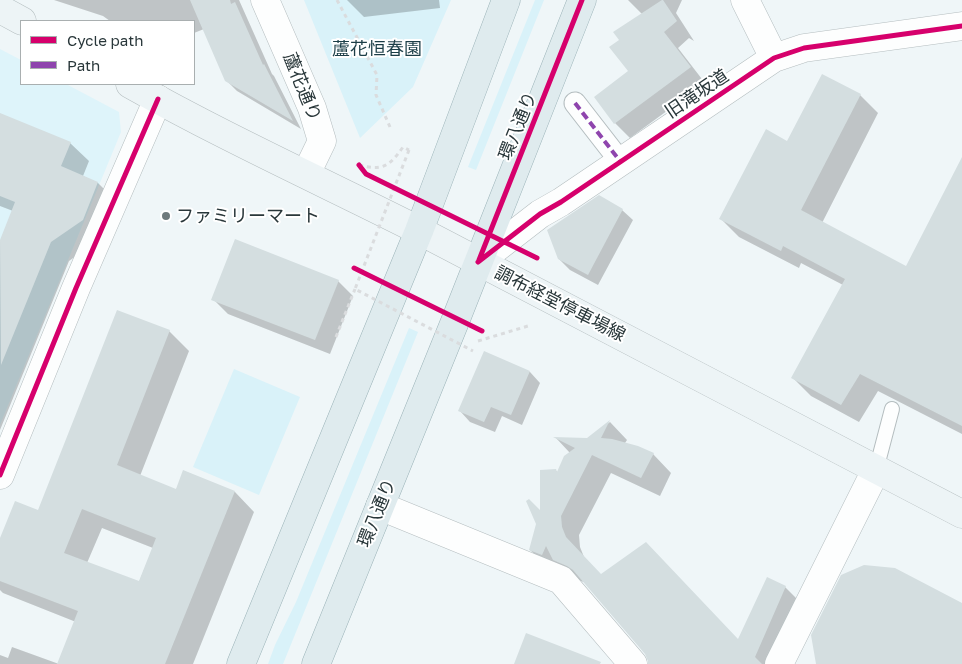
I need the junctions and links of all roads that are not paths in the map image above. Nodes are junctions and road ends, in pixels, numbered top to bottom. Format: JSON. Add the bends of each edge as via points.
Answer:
{"nodes":[{"id":1,"x":265,"y":0,"type":"edge"},
{"id":2,"x":506,"y":0,"type":"edge"},
{"id":3,"x":582,"y":0,"type":"edge"},
{"id":4,"x":745,"y":0,"type":"edge"},
{"id":5,"x":0,"y":9,"type":"edge"},
{"id":6,"x":20,"y":20,"type":"edge"},
{"id":7,"x":962,"y":26,"type":"edge"},
{"id":8,"x":774,"y":58,"type":"junction"},
{"id":9,"x":132,"y":85,"type":"edge"},
{"id":10,"x":158,"y":99,"type":"junction"},
{"id":11,"x":575,"y":103,"type":"dead end"},
{"id":12,"x":620,"y":162,"type":"junction"},
{"id":13,"x":306,"y":174,"type":"junction"},
{"id":14,"x":419,"y":231,"type":"junction"},
{"id":15,"x":478,"y":262,"type":"junction"},
{"id":16,"x":892,"y":409,"type":"dead end"},
{"id":17,"x":876,"y":470,"type":"junction"},
{"id":18,"x":0,"y":475,"type":"edge"},
{"id":19,"x":380,"y":506,"type":"junction"},
{"id":20,"x":962,"y":514,"type":"edge"},
{"id":21,"x":241,"y":664,"type":"edge"},
{"id":22,"x":316,"y":664,"type":"edge"},
{"id":23,"x":633,"y":664,"type":"edge"},
{"id":24,"x":779,"y":664,"type":"edge"}],
"edges":[{"from":1,"to":13,"type":"street","name":"蘆花通り","via":[[312,108],[322,140]]},
{"from":2,"to":14,"type":"main road"},
{"from":3,"to":15,"type":"main road","name":"環八通り"},
{"from":4,"to":8,"type":"street"},
{"from":5,"to":6,"type":"main road"},
{"from":7,"to":8,"type":"street","name":"旧滝坂道","via":[[804,48]]},
{"from":8,"to":12,"type":"street","name":"旧滝坂道"},
{"from":9,"to":10,"type":"main road","name":"調布経堂停車場線"},
{"from":10,"to":13,"type":"main road","name":"調布経堂停車場線"},
{"from":10,"to":18,"type":"street"},
{"from":11,"to":12,"type":"street"},
{"from":12,"to":15,"type":"street","name":"旧滝坂道","via":[[540,214]]},
{"from":13,"to":14,"type":"main road","name":"調布経堂停車場線"},
{"from":14,"to":15,"type":"main road","name":"調布経堂停車場線"},
{"from":14,"to":21,"type":"main road"},
{"from":15,"to":17,"type":"main road","name":"調布経堂停車場線"},
{"from":15,"to":19,"type":"main road","name":"環八通り"},
{"from":16,"to":17,"type":"lane"},
{"from":17,"to":20,"type":"main road","name":"調布経堂停車場線"},
{"from":17,"to":24,"type":"street"},
{"from":19,"to":22,"type":"main road","name":"環八通り"},
{"from":19,"to":23,"type":"street","via":[[561,580]]}]}
